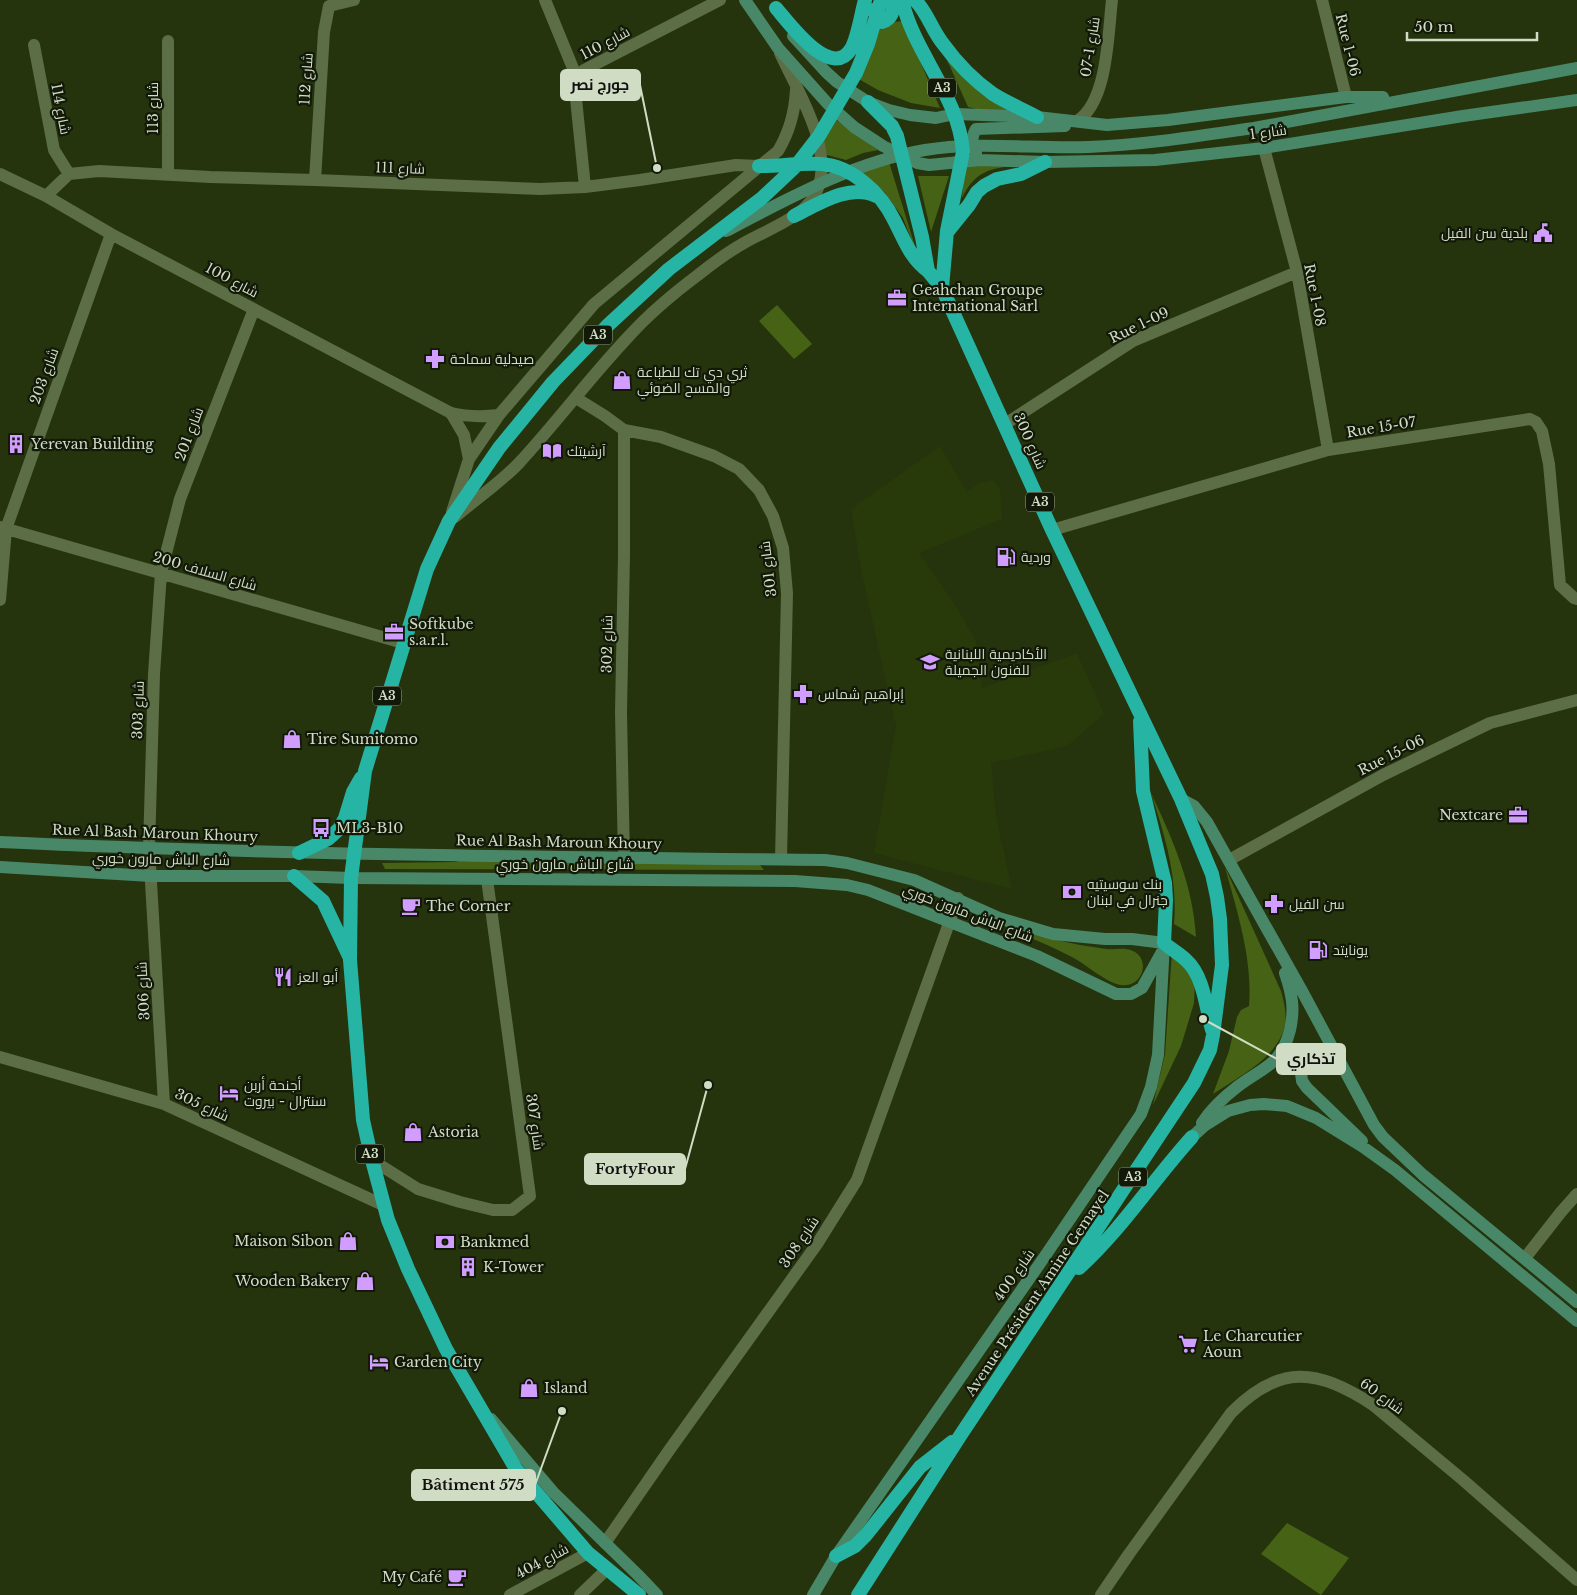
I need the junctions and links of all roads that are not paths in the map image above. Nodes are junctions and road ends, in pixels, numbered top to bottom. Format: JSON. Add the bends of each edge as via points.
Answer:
{"nodes":[{"id":1,"x":354,"y":0,"type":"edge"},
{"id":2,"x":545,"y":0,"type":"edge"},
{"id":3,"x":720,"y":0,"type":"edge"},
{"id":4,"x":745,"y":0,"type":"edge"},
{"id":5,"x":867,"y":0,"type":"edge"},
{"id":6,"x":881,"y":0,"type":"edge"},
{"id":7,"x":894,"y":0,"type":"edge"},
{"id":8,"x":902,"y":0,"type":"edge"},
{"id":9,"x":915,"y":0,"type":"edge"},
{"id":10,"x":1112,"y":0,"type":"edge"},
{"id":11,"x":1322,"y":0,"type":"edge"},
{"id":12,"x":774,"y":4,"type":"edge"},
{"id":13,"x":168,"y":41,"type":"dead end"},
{"id":14,"x":34,"y":45,"type":"dead end"},
{"id":15,"x":778,"y":48,"type":"junction"},
{"id":16,"x":1577,"y":68,"type":"edge"},
{"id":17,"x":577,"y":78,"type":"junction"},
{"id":18,"x":796,"y":89,"type":"junction"},
{"id":19,"x":1346,"y":97,"type":"junction"},
{"id":20,"x":1413,"y":97,"type":"junction"},
{"id":21,"x":1577,"y":100,"type":"edge"},
{"id":22,"x":868,"y":102,"type":"junction"},
{"id":23,"x":955,"y":114,"type":"junction"},
{"id":24,"x":1037,"y":118,"type":"junction"},
{"id":25,"x":1077,"y":121,"type":"junction"},
{"id":26,"x":1107,"y":125,"type":"junction"},
{"id":27,"x":1264,"y":148,"type":"junction"},
{"id":28,"x":902,"y":155,"type":"junction"},
{"id":29,"x":980,"y":160,"type":"junction"},
{"id":30,"x":961,"y":162,"type":"junction"},
{"id":31,"x":1045,"y":162,"type":"junction"},
{"id":32,"x":821,"y":164,"type":"junction"},
{"id":33,"x":759,"y":166,"type":"junction"},
{"id":34,"x":0,"y":174,"type":"edge"},
{"id":35,"x":69,"y":174,"type":"junction"},
{"id":36,"x":168,"y":174,"type":"junction"},
{"id":37,"x":315,"y":180,"type":"junction"},
{"id":38,"x":585,"y":187,"type":"junction"},
{"id":39,"x":46,"y":196,"type":"junction"},
{"id":40,"x":879,"y":198,"type":"junction"},
{"id":41,"x":794,"y":216,"type":"junction"},
{"id":42,"x":947,"y":231,"type":"junction"},
{"id":43,"x":111,"y":234,"type":"junction"},
{"id":44,"x":712,"y":238,"type":"junction"},
{"id":45,"x":928,"y":271,"type":"junction"},
{"id":46,"x":1297,"y":272,"type":"junction"},
{"id":47,"x":942,"y":288,"type":"junction"},
{"id":48,"x":254,"y":309,"type":"junction"},
{"id":49,"x":576,"y":398,"type":"junction"},
{"id":50,"x":451,"y":413,"type":"junction"},
{"id":51,"x":499,"y":414,"type":"junction"},
{"id":52,"x":1005,"y":424,"type":"junction"},
{"id":53,"x":624,"y":430,"type":"junction"},
{"id":54,"x":1328,"y":450,"type":"junction"},
{"id":55,"x":469,"y":460,"type":"junction"},
{"id":56,"x":449,"y":521,"type":"junction"},
{"id":57,"x":3,"y":528,"type":"edge"},
{"id":58,"x":1052,"y":530,"type":"junction"},
{"id":59,"x":161,"y":574,"type":"junction"},
{"id":60,"x":1577,"y":598,"type":"edge"},
{"id":61,"x":0,"y":600,"type":"edge"},
{"id":62,"x":403,"y":643,"type":"junction"},
{"id":63,"x":1577,"y":700,"type":"edge"},
{"id":64,"x":1140,"y":715,"type":"junction"},
{"id":65,"x":365,"y":771,"type":"junction"},
{"id":66,"x":1181,"y":799,"type":"junction"},
{"id":67,"x":0,"y":842,"type":"edge"},
{"id":68,"x":149,"y":848,"type":"junction"},
{"id":69,"x":299,"y":853,"type":"junction"},
{"id":70,"x":353,"y":854,"type":"junction"},
{"id":71,"x":624,"y":859,"type":"junction"},
{"id":72,"x":781,"y":860,"type":"junction"},
{"id":73,"x":1229,"y":860,"type":"junction"},
{"id":74,"x":0,"y":867,"type":"edge"},
{"id":75,"x":151,"y":876,"type":"junction"},
{"id":76,"x":294,"y":876,"type":"junction"},
{"id":77,"x":350,"y":878,"type":"junction"},
{"id":78,"x":486,"y":879,"type":"junction"},
{"id":79,"x":958,"y":898,"type":"junction"},
{"id":80,"x":949,"y":921,"type":"junction"},
{"id":81,"x":1269,"y":932,"type":"junction"},
{"id":82,"x":1164,"y":947,"type":"junction"},
{"id":83,"x":350,"y":960,"type":"junction"},
{"id":84,"x":1213,"y":1035,"type":"junction"},
{"id":85,"x":0,"y":1057,"type":"edge"},
{"id":86,"x":1348,"y":1077,"type":"junction"},
{"id":87,"x":164,"y":1104,"type":"junction"},
{"id":88,"x":1192,"y":1137,"type":"junction"},
{"id":89,"x":1379,"y":1158,"type":"junction"},
{"id":90,"x":372,"y":1160,"type":"junction"},
{"id":91,"x":1577,"y":1194,"type":"edge"},
{"id":92,"x":383,"y":1205,"type":"junction"},
{"id":93,"x":1525,"y":1258,"type":"junction"},
{"id":94,"x":1064,"y":1282,"type":"junction"},
{"id":95,"x":1577,"y":1302,"type":"edge"},
{"id":96,"x":1577,"y":1321,"type":"edge"},
{"id":97,"x":482,"y":1407,"type":"junction"},
{"id":98,"x":960,"y":1436,"type":"junction"},
{"id":99,"x":604,"y":1543,"type":"junction"},
{"id":100,"x":588,"y":1553,"type":"junction"},
{"id":101,"x":836,"y":1556,"type":"junction"},
{"id":102,"x":606,"y":1570,"type":"junction"},
{"id":103,"x":1577,"y":1580,"type":"edge"},
{"id":104,"x":510,"y":1595,"type":"edge"},
{"id":105,"x":580,"y":1595,"type":"edge"},
{"id":106,"x":639,"y":1595,"type":"edge"},
{"id":107,"x":657,"y":1595,"type":"edge"},
{"id":108,"x":813,"y":1595,"type":"edge"},
{"id":109,"x":858,"y":1595,"type":"edge"},
{"id":110,"x":1101,"y":1595,"type":"edge"}],
"edges":[{"from":1,"to":37,"type":"street","name":"شارع 112","via":[[329,6],[324,32]]},
{"from":2,"to":17,"type":"street"},
{"from":3,"to":17,"type":"street","name":"شارع 110","via":[[584,70]]},
{"from":4,"to":15,"type":"main road","name":"شارع 1"},
{"from":5,"to":7,"type":"highway","via":[[882,22],[890,18]]},
{"from":5,"to":12,"type":"highway","via":[[850,49],[845,56],[837,58],[820,53],[808,43]]},
{"from":6,"to":44,"type":"highway","number":"A3","via":[[856,73],[819,136],[785,178]]},
{"from":8,"to":23,"type":"highway","number":"A3","via":[[906,19]]},
{"from":9,"to":24,"type":"highway","via":[[924,9],[944,46],[968,72],[994,94]]},
{"from":10,"to":25,"type":"street","name":"شارع 1-07","via":[[1101,83],[1088,110]]},
{"from":11,"to":19,"type":"street","name":"Rue 1-06"},
{"from":12,"to":22,"type":"main road","name":"شارع 1","via":[[791,34],[817,64]]},
{"from":13,"to":36,"type":"street","name":"شارع 113"},
{"from":14,"to":35,"type":"street","name":"شارع 114","via":[[54,150]]},
{"from":15,"to":18,"type":"street"},
{"from":15,"to":28,"type":"main road","name":"شارع 1","via":[[828,104],[883,146]]},
{"from":16,"to":20,"type":"main road","name":"شارع 1"},
{"from":17,"to":38,"type":"street","name":"شارع 110","via":[[575,89]]},
{"from":18,"to":32,"type":"street","via":[[814,125]]},
{"from":18,"to":33,"type":"street","via":[[785,139],[778,151]]},
{"from":19,"to":20,"type":"main road","name":"شارع 1"},
{"from":19,"to":26,"type":"main road","name":"شارع 1"},
{"from":20,"to":44,"type":"main road","name":"شارع 1","via":[[1201,135],[1110,146],[924,150],[808,189]]},
{"from":21,"to":27,"type":"main road","name":"شارع 1"},
{"from":22,"to":23,"type":"main road","name":"شارع 1","via":[[910,115],[936,118]]},
{"from":22,"to":28,"type":"highway","via":[[892,126]]},
{"from":23,"to":24,"type":"main road","name":"شارع 1"},
{"from":23,"to":30,"type":"highway","number":"A3","via":[[962,144]]},
{"from":24,"to":25,"type":"main road","name":"شارع 1"},
{"from":25,"to":26,"type":"main road","name":"شارع 1"},
{"from":26,"to":29,"type":"main road","via":[[976,129],[972,144]]},
{"from":27,"to":31,"type":"main road","name":"شارع 1","via":[[1155,160]]},
{"from":27,"to":46,"type":"street","name":"Rue 1-08"},
{"from":28,"to":30,"type":"main road","name":"شارع 1","via":[[929,164]]},
{"from":28,"to":45,"type":"highway"},
{"from":29,"to":30,"type":"main road","name":"شارع 1"},
{"from":29,"to":31,"type":"main road","name":"شارع 1"},
{"from":30,"to":42,"type":"highway","number":"A3"},
{"from":31,"to":42,"type":"highway","via":[[984,186]]},
{"from":32,"to":33,"type":"highway","name":"شارع 300"},
{"from":32,"to":40,"type":"highway","name":"شارع 300","via":[[855,176]]},
{"from":32,"to":41,"type":"street","via":[[818,188],[808,205]]},
{"from":33,"to":38,"type":"street","name":"شارع 111","via":[[736,165]]},
{"from":33,"to":51,"type":"street","via":[[594,304]]},
{"from":34,"to":39,"type":"street","name":"شارع 100"},
{"from":35,"to":36,"type":"street","name":"شارع 111","via":[[99,171]]},
{"from":35,"to":39,"type":"street"},
{"from":36,"to":37,"type":"street","name":"شارع 111"},
{"from":37,"to":38,"type":"street","name":"شارع 111","via":[[540,189]]},
{"from":39,"to":43,"type":"street","name":"شارع 100"},
{"from":40,"to":41,"type":"highway","via":[[864,192],[850,193]]},
{"from":40,"to":45,"type":"highway","name":"شارع 300","via":[[914,258]]},
{"from":41,"to":49,"type":"street","via":[[734,249],[685,285],[631,334]]},
{"from":42,"to":47,"type":"highway","number":"A3"},
{"from":43,"to":48,"type":"street","name":"شارع 100"},
{"from":43,"to":57,"type":"street","name":"شارع 203"},
{"from":44,"to":56,"type":"highway","number":"A3","via":[[669,269],[606,326],[553,382],[499,448]]},
{"from":45,"to":47,"type":"highway","name":"شارع 300"},
{"from":46,"to":52,"type":"street","name":"Rue 1-09","via":[[1133,341]]},
{"from":46,"to":54,"type":"street","name":"Rue 1-08"},
{"from":47,"to":52,"type":"highway","name":"شارع 300","number":"A3"},
{"from":48,"to":50,"type":"street","name":"شارع 100"},
{"from":48,"to":59,"type":"street","name":"شارع 201","via":[[180,499]]},
{"from":49,"to":53,"type":"street","name":"شارع 301"},
{"from":49,"to":56,"type":"street","via":[[517,464]]},
{"from":50,"to":51,"type":"street","via":[[467,417]]},
{"from":50,"to":55,"type":"street","via":[[464,435]]},
{"from":51,"to":55,"type":"street"},
{"from":52,"to":58,"type":"highway","name":"شارع 300","number":"A3"},
{"from":53,"to":71,"type":"street","name":"شارع 302","via":[[621,713]]},
{"from":53,"to":72,"type":"street","name":"شارع 301","via":[[668,440],[714,456],[739,469],[759,490],[774,516],[783,548],[787,593]]},
{"from":54,"to":58,"type":"street","name":"Rue 15-07"},
{"from":54,"to":60,"type":"street","name":"Rue 15-07","via":[[1530,419],[1536,422],[1542,431],[1549,464],[1560,585]]},
{"from":55,"to":56,"type":"street"},
{"from":56,"to":62,"type":"highway","number":"A3","via":[[427,569]]},
{"from":57,"to":59,"type":"street","name":"200 شارع السلاف"},
{"from":57,"to":61,"type":"street","name":"شارع 203"},
{"from":58,"to":64,"type":"highway","name":"شارع 300","number":"A3"},
{"from":59,"to":62,"type":"street","name":"200 شارع السلاف"},
{"from":59,"to":68,"type":"street","name":"شارع 303","via":[[154,674]]},
{"from":62,"to":65,"type":"highway","number":"A3"},
{"from":63,"to":73,"type":"street","name":"Rue 15-06","via":[[1490,722],[1383,775]]},
{"from":64,"to":66,"type":"highway","name":"Avenue Président Amine Gemayel","number":"A3"},
{"from":64,"to":82,"type":"highway","via":[[1143,791],[1165,883]]},
{"from":65,"to":69,"type":"highway","via":[[353,792],[340,829],[328,840]]},
{"from":65,"to":70,"type":"highway","number":"A3"},
{"from":66,"to":73,"type":"main road","via":[[1200,812]]},
{"from":66,"to":84,"type":"highway","name":"Avenue Président Amine Gemayel","number":"A3","via":[[1212,874],[1217,897],[1222,965]]},
{"from":67,"to":68,"type":"main road","name":"Rue Al Bash Maroun Khoury"},
{"from":68,"to":69,"type":"main road","name":"Rue Al Bash Maroun Khoury"},
{"from":68,"to":75,"type":"street","name":"شارع 303"},
{"from":69,"to":70,"type":"main road","name":"Rue Al Bash Maroun Khoury"},
{"from":70,"to":71,"type":"main road","name":"Rue Al Bash Maroun Khoury"},
{"from":70,"to":77,"type":"highway","number":"A3"},
{"from":71,"to":72,"type":"main road","name":"Rue Al Bash Maroun Khoury"},
{"from":72,"to":79,"type":"main road","name":"Rue Al Bash Maroun Khoury","via":[[847,863],[914,880]]},
{"from":73,"to":81,"type":"main road"},
{"from":74,"to":75,"type":"main road","name":"شارع الباش مارون خوري"},
{"from":75,"to":76,"type":"main road","name":"شارع الباش مارون خوري"},
{"from":75,"to":87,"type":"street","name":"شارع 306"},
{"from":76,"to":77,"type":"main road","name":"شارع الباش مارون خوري"},
{"from":76,"to":83,"type":"highway","via":[[323,901]]},
{"from":77,"to":78,"type":"main road","name":"شارع الباش مارون خوري"},
{"from":77,"to":83,"type":"highway","number":"A3"},
{"from":78,"to":80,"type":"main road","name":"شارع الباش مارون خوري","via":[[825,883],[868,890]]},
{"from":78,"to":90,"type":"street","name":"شارع 307","via":[[530,1196],[512,1210],[493,1210],[418,1189]]},
{"from":79,"to":80,"type":"street","name":"شارع 308"},
{"from":79,"to":82,"type":"main road","name":"Rue Al Bash Maroun Khoury","via":[[999,918],[1053,934],[1132,939]]},
{"from":80,"to":82,"type":"main road","name":"شارع الباش مارون خوري","via":[[1037,956],[1109,992],[1124,995],[1137,992],[1146,982]]},
{"from":80,"to":99,"type":"street","name":"شارع 308","via":[[857,1180],[817,1244]]},
{"from":81,"to":86,"type":"main road"},
{"from":81,"to":88,"type":"main road","via":[[1292,994],[1292,1021],[1287,1044],[1264,1070],[1219,1102]]},
{"from":82,"to":84,"type":"highway","via":[[1187,960],[1194,968]]},
{"from":82,"to":101,"type":"main road","name":"شارع 400","via":[[1158,1055],[1141,1114]]},
{"from":83,"to":90,"type":"highway","number":"A3","via":[[363,1120]]},
{"from":84,"to":94,"type":"highway","name":"Avenue Président Amine Gemayel","number":"A3","via":[[1210,1050],[1194,1083]]},
{"from":85,"to":87,"type":"street","name":"شارع 305"},
{"from":86,"to":89,"type":"main road","via":[[1324,1054],[1309,1054],[1300,1065],[1302,1081],[1307,1088]]},
{"from":86,"to":93,"type":"main road","via":[[1383,1136],[1423,1175]]},
{"from":87,"to":92,"type":"street","name":"شارع 305"},
{"from":88,"to":89,"type":"main road","via":[[1228,1111],[1250,1105],[1286,1106],[1316,1118]]},
{"from":88,"to":94,"type":"highway","via":[[1096,1253]]},
{"from":89,"to":96,"type":"main road"},
{"from":90,"to":92,"type":"highway","number":"A3"},
{"from":91,"to":93,"type":"street"},
{"from":92,"to":97,"type":"highway","number":"A3","via":[[408,1269],[446,1349]]},
{"from":93,"to":95,"type":"main road"},
{"from":94,"to":98,"type":"highway","name":"Avenue Président Amine Gemayel","number":"A3"},
{"from":97,"to":99,"type":"main road","number":"A3","via":[[553,1492]]},
{"from":97,"to":100,"type":"highway","number":"A3","via":[[516,1469]]},
{"from":98,"to":101,"type":"highway","via":[[920,1466],[866,1535],[855,1546]]},
{"from":98,"to":109,"type":"highway","name":"Avenue Président Amine Gemayel","number":"A3"},
{"from":99,"to":107,"type":"main road","number":"A3"},
{"from":100,"to":102,"type":"highway","number":"A3"},
{"from":100,"to":104,"type":"street","name":"شارع 404"},
{"from":101,"to":108,"type":"main road","name":"شارع 400"},
{"from":102,"to":105,"type":"street"},
{"from":102,"to":106,"type":"highway","number":"A3"},
{"from":103,"to":110,"type":"street","name":"شارع 60","via":[[1373,1405],[1337,1386],[1302,1376],[1281,1378],[1263,1387],[1232,1413]]}]}
